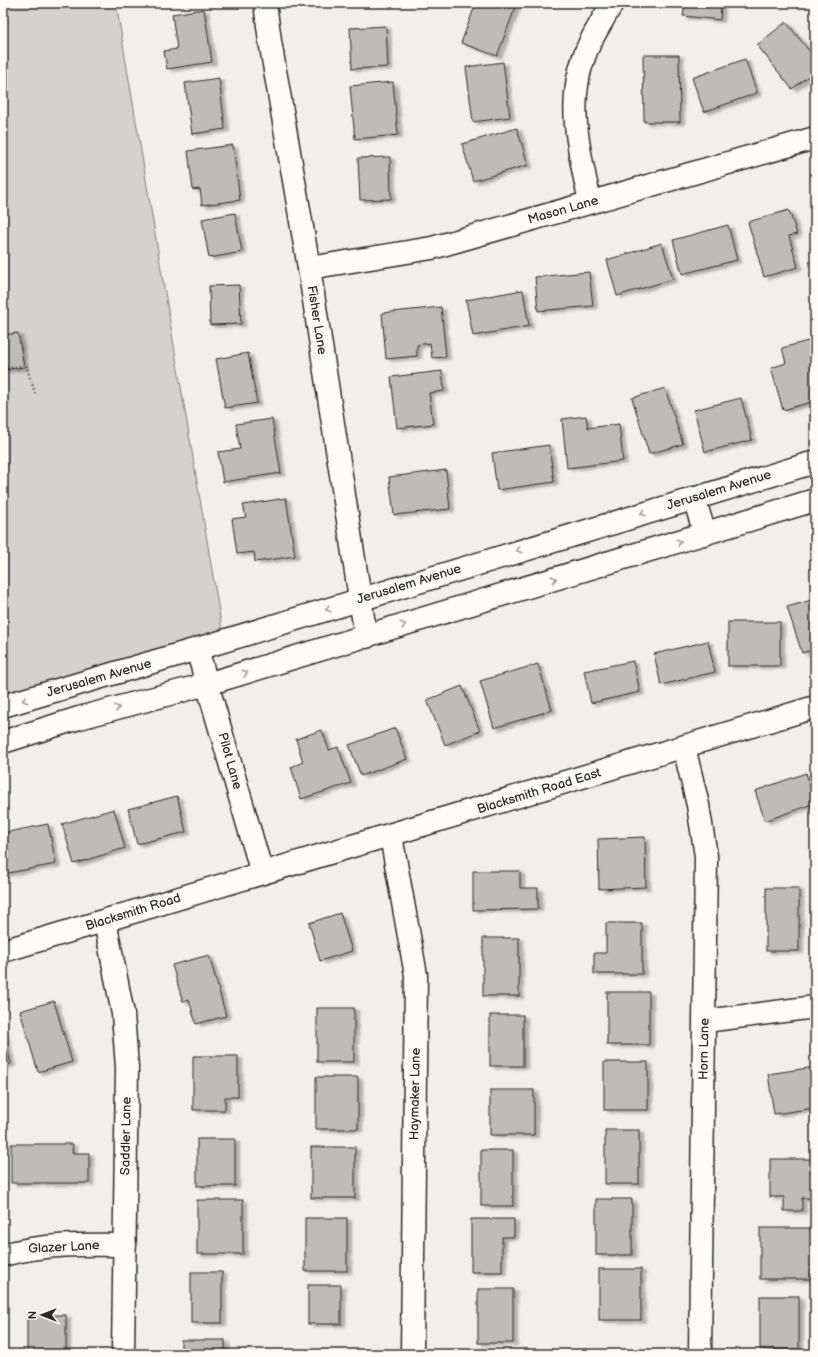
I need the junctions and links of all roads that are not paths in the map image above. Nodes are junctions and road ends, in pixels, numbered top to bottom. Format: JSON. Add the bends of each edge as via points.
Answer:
{"nodes":[{"id":1,"x":265,"y":3,"type":"edge"},
{"id":2,"x":612,"y":3,"type":"edge"},
{"id":3,"x":815,"y":138,"type":"edge"},
{"id":4,"x":590,"y":202,"type":"junction"},
{"id":5,"x":309,"y":268,"type":"junction"},
{"id":6,"x":815,"y":462,"type":"edge"},
{"id":7,"x":694,"y":498,"type":"junction"},
{"id":8,"x":815,"y":500,"type":"edge"},
{"id":9,"x":705,"y":534,"type":"junction"},
{"id":10,"x":360,"y":598,"type":"junction"},
{"id":11,"x":366,"y":636,"type":"junction"},
{"id":12,"x":197,"y":649,"type":"junction"},
{"id":13,"x":207,"y":684,"type":"junction"},
{"id":14,"x":3,"y":706,"type":"edge"},
{"id":15,"x":815,"y":708,"type":"edge"},
{"id":16,"x":3,"y":742,"type":"edge"},
{"id":17,"x":684,"y":747,"type":"junction"},
{"id":18,"x":391,"y":836,"type":"junction"},
{"id":19,"x":262,"y":873,"type":"junction"},
{"id":20,"x":105,"y":921,"type":"junction"},
{"id":21,"x":3,"y":951,"type":"edge"},
{"id":22,"x":815,"y":1007,"type":"edge"},
{"id":23,"x":705,"y":1021,"type":"junction"},
{"id":24,"x":125,"y":1245,"type":"junction"},
{"id":25,"x":3,"y":1254,"type":"edge"},
{"id":26,"x":123,"y":1354,"type":"edge"},
{"id":27,"x":412,"y":1354,"type":"edge"},
{"id":28,"x":700,"y":1354,"type":"edge"}],
"edges":[{"from":1,"to":5,"type":"street","name":"Fisher Lane"},
{"from":2,"to":4,"type":"street","via":[[588,47],[577,84],[575,124]]},
{"from":3,"to":4,"type":"street","name":"Mason Lane"},
{"from":4,"to":5,"type":"street","name":"Mason Lane","via":[[432,248]]},
{"from":5,"to":10,"type":"street","name":"Fisher Lane"},
{"from":6,"to":7,"type":"street","name":"Jerusalem Avenue"},
{"from":7,"to":9,"type":"street"},
{"from":7,"to":10,"type":"street","name":"Jerusalem Avenue","one_way":true},
{"from":8,"to":9,"type":"street"},
{"from":11,"to":9,"type":"street","one_way":true},
{"from":10,"to":11,"type":"street","name":"Fisher Lane"},
{"from":10,"to":12,"type":"street","name":"Jerusalem Avenue","one_way":true},
{"from":13,"to":11,"type":"street","one_way":true},
{"from":12,"to":13,"type":"street","name":"Pilot Lane"},
{"from":12,"to":14,"type":"street","name":"Jerusalem Avenue","one_way":true},
{"from":16,"to":13,"type":"street","one_way":true,"via":[[79,718]]},
{"from":13,"to":19,"type":"street","name":"Pilot Lane"},
{"from":15,"to":17,"type":"street","name":"Blacksmith Road East"},
{"from":17,"to":18,"type":"street","name":"Blacksmith Road East"},
{"from":17,"to":23,"type":"street","name":"Horn Lane","via":[[698,805],[706,856]]},
{"from":18,"to":19,"type":"street","name":"Blacksmith Road East"},
{"from":18,"to":27,"type":"street","name":"Haymaker Lane","via":[[416,975]]},
{"from":19,"to":20,"type":"street","name":"Blacksmith Road"},
{"from":20,"to":21,"type":"street","name":"Blacksmith Road"},
{"from":20,"to":24,"type":"street","name":"Saddler Lane","via":[[123,1014],[126,1060]]},
{"from":22,"to":23,"type":"street"},
{"from":23,"to":28,"type":"street","name":"Horn Lane"},
{"from":24,"to":25,"type":"street","name":"Glazer Lane","via":[[88,1244],[26,1249]]},
{"from":24,"to":26,"type":"street","name":"Saddler Lane"}]}
